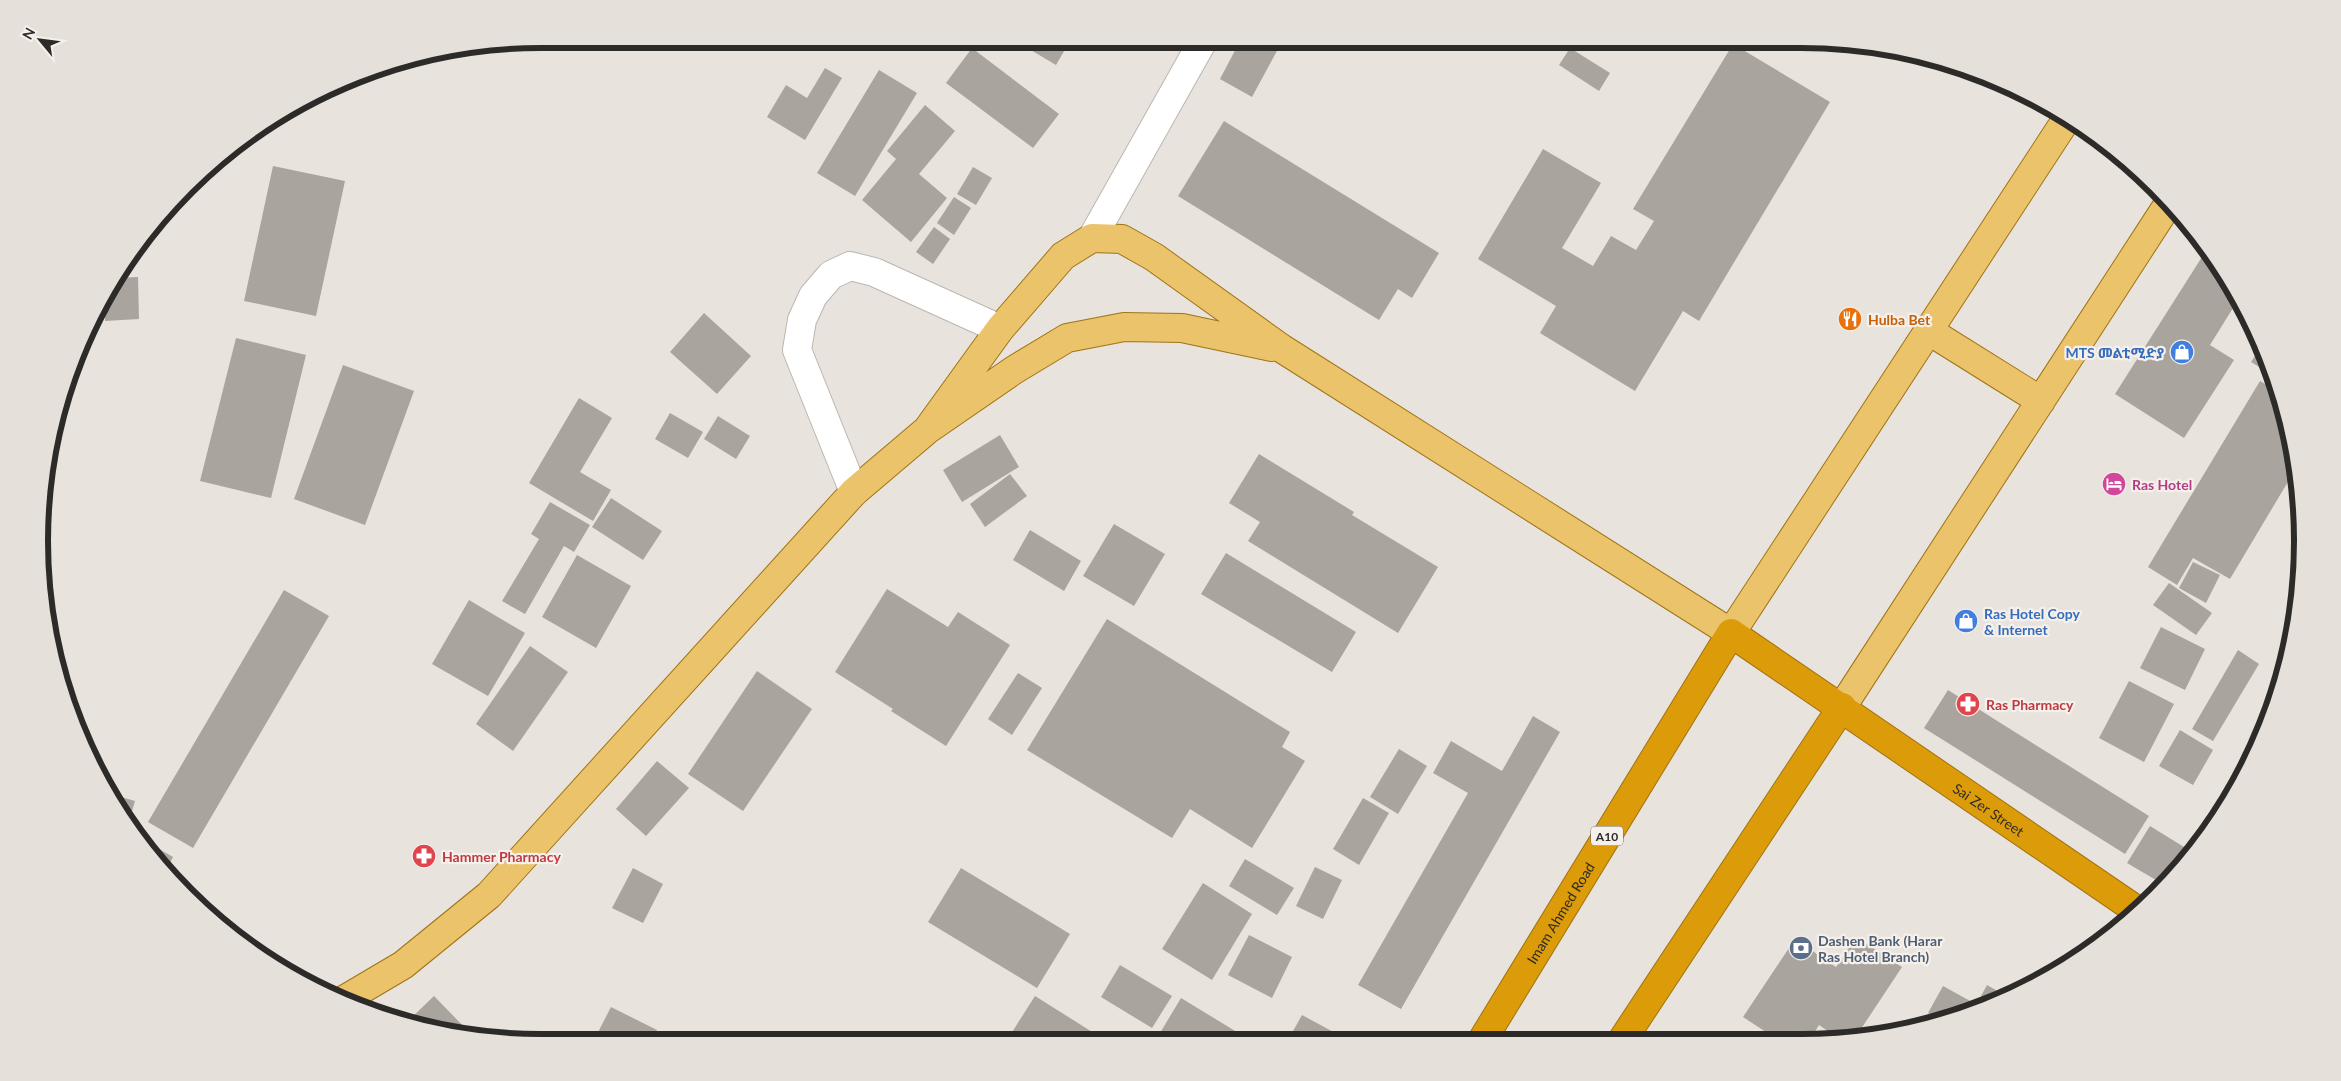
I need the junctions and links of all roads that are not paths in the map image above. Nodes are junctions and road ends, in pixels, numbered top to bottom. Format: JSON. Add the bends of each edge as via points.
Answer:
{"nodes":[{"id":1,"x":1199,"y":48,"type":"edge"},
{"id":2,"x":2063,"y":124,"type":"edge"},
{"id":3,"x":2165,"y":209,"type":"edge"},
{"id":4,"x":1092,"y":238,"type":"junction"},
{"id":5,"x":1000,"y":329,"type":"junction"},
{"id":6,"x":1929,"y":331,"type":"junction"},
{"id":7,"x":1281,"y":348,"type":"junction"},
{"id":8,"x":2041,"y":401,"type":"junction"},
{"id":9,"x":927,"y":430,"type":"junction"},
{"id":10,"x":854,"y":492,"type":"junction"},
{"id":11,"x":1731,"y":633,"type":"junction"},
{"id":12,"x":1842,"y":707,"type":"junction"},
{"id":13,"x":2131,"y":906,"type":"edge"},
{"id":14,"x":351,"y":996,"type":"edge"},
{"id":15,"x":1486,"y":1034,"type":"edge"},
{"id":16,"x":1626,"y":1034,"type":"edge"}],
"edges":[{"from":1,"to":4,"type":"street"},
{"from":2,"to":6,"type":"main road"},
{"from":3,"to":8,"type":"main road"},
{"from":4,"to":5,"type":"main road","via":[[1063,256]]},
{"from":4,"to":7,"type":"main road","via":[[1122,239],[1154,257]]},
{"from":5,"to":9,"type":"main road"},
{"from":5,"to":10,"type":"street","via":[[874,272],[850,266],[831,275],[813,296],[802,320],[796,350]]},
{"from":6,"to":8,"type":"main road"},
{"from":6,"to":11,"type":"main road"},
{"from":7,"to":9,"type":"main road","via":[[1182,328],[1124,327],[1067,338]]},
{"from":7,"to":11,"type":"main road"},
{"from":8,"to":12,"type":"main road"},
{"from":9,"to":10,"type":"main road"},
{"from":10,"to":14,"type":"main road","via":[[489,895],[403,965]]},
{"from":11,"to":12,"type":"highway","name":"Sai Zer Street"},
{"from":11,"to":15,"type":"highway","name":"Imam Ahmed Road","number":"A10"},
{"from":12,"to":13,"type":"highway","name":"Sai Zer Street"},
{"from":12,"to":16,"type":"highway"}]}
